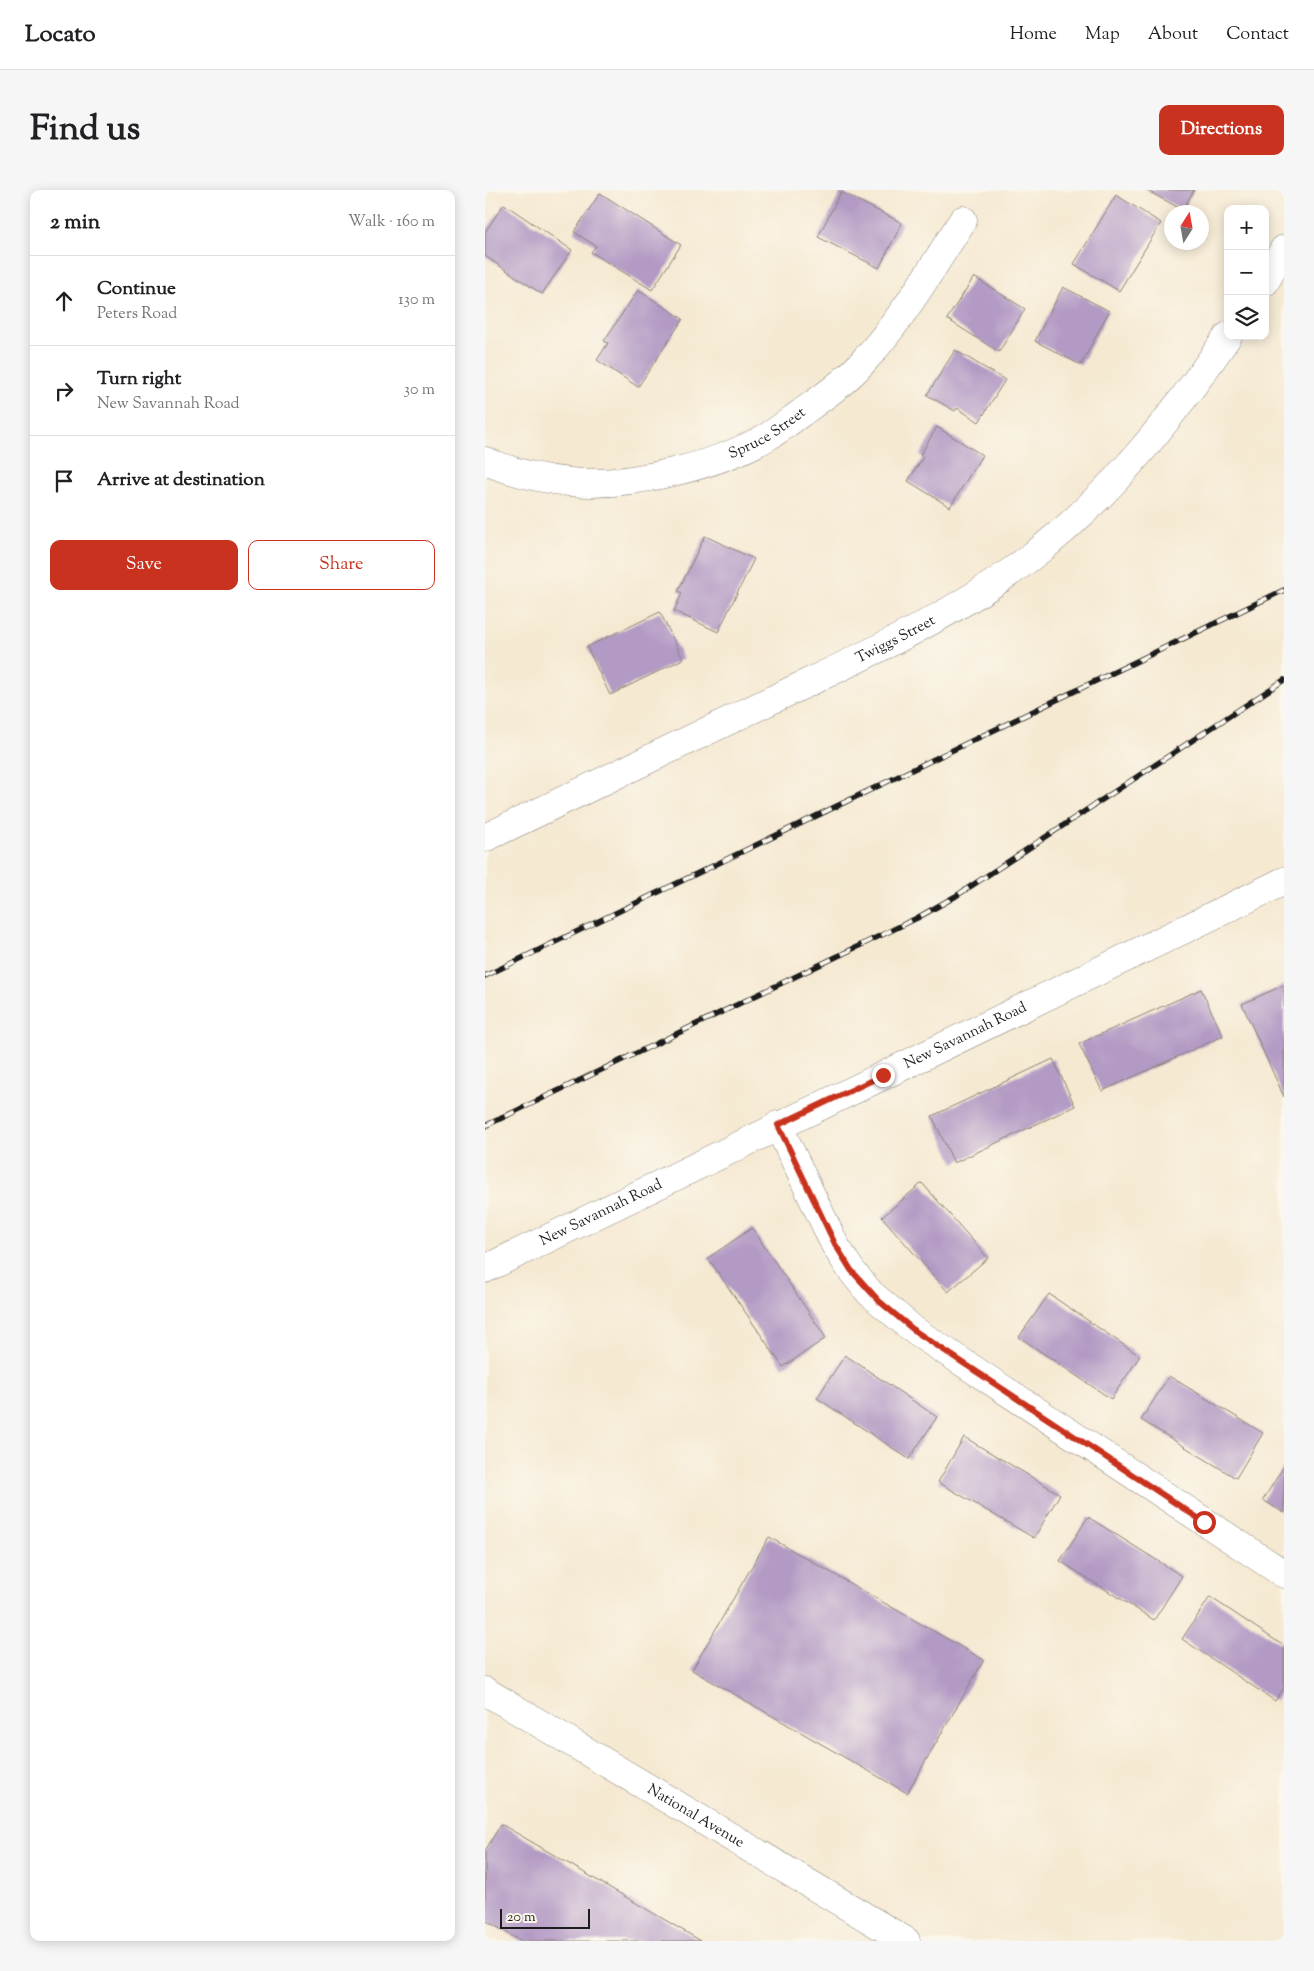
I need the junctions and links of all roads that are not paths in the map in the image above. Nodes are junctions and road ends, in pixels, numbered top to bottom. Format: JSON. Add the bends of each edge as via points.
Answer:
{"nodes":[{"id":1,"x":963,"y":220,"type":"dead end"},
{"id":2,"x":1284,"y":249,"type":"edge"},
{"id":3,"x":1269,"y":275,"type":"edge"},
{"id":4,"x":1225,"y":340,"type":"edge"},
{"id":5,"x":485,"y":461,"type":"edge"},
{"id":6,"x":485,"y":838,"type":"edge"},
{"id":7,"x":1284,"y":881,"type":"edge"},
{"id":8,"x":778,"y":1125,"type":"junction"},
{"id":9,"x":485,"y":1269,"type":"edge"},
{"id":10,"x":1284,"y":1574,"type":"edge"},
{"id":11,"x":485,"y":1691,"type":"edge"},
{"id":12,"x":906,"y":1941,"type":"edge"}],
"edges":[{"from":1,"to":5,"type":"street","name":"Spruce Street","via":[[908,306],[862,364],[821,400],[766,437],[705,464],[654,476],[603,482],[570,482],[530,475]]},
{"from":2,"to":3,"type":"street"},
{"from":4,"to":6,"type":"street","name":"Twiggs Street","via":[[1157,434],[1113,482],[1065,528],[999,579],[905,636]]},
{"from":7,"to":8,"type":"street","name":"New Savannah Road"},
{"from":8,"to":9,"type":"street","name":"New Savannah Road"},
{"from":8,"to":10,"type":"street","via":[[835,1244],[851,1270],[888,1309],[915,1331]]},
{"from":11,"to":12,"type":"street","name":"National Avenue"}]}
